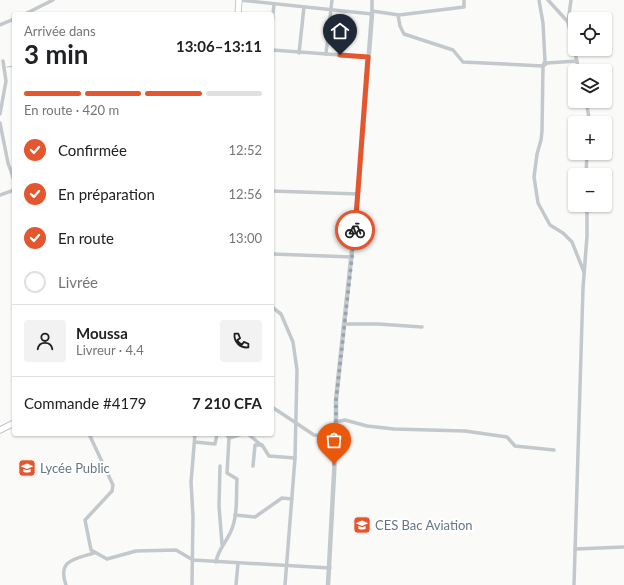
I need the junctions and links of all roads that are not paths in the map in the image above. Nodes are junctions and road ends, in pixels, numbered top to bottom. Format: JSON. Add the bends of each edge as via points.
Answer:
{"nodes":[{"id":1,"x":53,"y":0,"type":"edge"},
{"id":2,"x":239,"y":0,"type":"edge"},
{"id":3,"x":332,"y":0,"type":"edge"},
{"id":4,"x":372,"y":0,"type":"edge"},
{"id":5,"x":464,"y":0,"type":"edge"},
{"id":6,"x":539,"y":0,"type":"edge"},
{"id":7,"x":548,"y":0,"type":"edge"},
{"id":8,"x":571,"y":0,"type":"edge"},
{"id":9,"x":274,"y":4,"type":"junction"},
{"id":10,"x":304,"y":7,"type":"junction"},
{"id":11,"x":330,"y":10,"type":"junction"},
{"id":12,"x":29,"y":12,"type":"edge"},
{"id":13,"x":238,"y":12,"type":"edge"},
{"id":14,"x":273,"y":12,"type":"edge"},
{"id":15,"x":569,"y":12,"type":"edge"},
{"id":16,"x":372,"y":13,"type":"junction"},
{"id":17,"x":398,"y":15,"type":"junction"},
{"id":18,"x":12,"y":20,"type":"edge"},
{"id":19,"x":568,"y":22,"type":"edge"},
{"id":20,"x":0,"y":25,"type":"edge"},
{"id":21,"x":274,"y":50,"type":"edge"},
{"id":22,"x":299,"y":52,"type":"junction"},
{"id":23,"x":326,"y":54,"type":"junction"},
{"id":24,"x":576,"y":56,"type":"edge"},
{"id":25,"x":368,"y":57,"type":"junction"},
{"id":26,"x":3,"y":61,"type":"dead end"},
{"id":27,"x":577,"y":61,"type":"junction"},
{"id":28,"x":578,"y":64,"type":"edge"},
{"id":29,"x":543,"y":66,"type":"junction"},
{"id":30,"x":0,"y":114,"type":"edge"},
{"id":31,"x":0,"y":123,"type":"edge"},
{"id":32,"x":12,"y":174,"type":"edge"},
{"id":33,"x":12,"y":191,"type":"edge"},
{"id":34,"x":274,"y":191,"type":"edge"},
{"id":35,"x":358,"y":194,"type":"junction"},
{"id":36,"x":0,"y":195,"type":"edge"},
{"id":37,"x":587,"y":212,"type":"edge"},
{"id":38,"x":274,"y":254,"type":"edge"},
{"id":39,"x":352,"y":257,"type":"junction"},
{"id":40,"x":584,"y":273,"type":"junction"},
{"id":41,"x":274,"y":309,"type":"edge"},
{"id":42,"x":344,"y":324,"type":"junction"},
{"id":43,"x":422,"y":327,"type":"dead end"},
{"id":44,"x":274,"y":408,"type":"edge"},
{"id":45,"x":335,"y":422,"type":"junction"},
{"id":46,"x":295,"y":423,"type":"junction"},
{"id":47,"x":12,"y":424,"type":"edge"},
{"id":48,"x":0,"y":430,"type":"edge"},
{"id":49,"x":90,"y":436,"type":"edge"},
{"id":50,"x":195,"y":436,"type":"edge"},
{"id":51,"x":217,"y":436,"type":"edge"},
{"id":52,"x":236,"y":436,"type":"edge"},
{"id":53,"x":250,"y":436,"type":"edge"},
{"id":54,"x":336,"y":437,"type":"junction"},
{"id":55,"x":229,"y":438,"type":"joint"},
{"id":56,"x":195,"y":442,"type":"junction"},
{"id":57,"x":262,"y":446,"type":"junction"},
{"id":58,"x":554,"y":450,"type":"dead end"},
{"id":59,"x":295,"y":458,"type":"junction"},
{"id":60,"x":220,"y":466,"type":"dead end"},
{"id":61,"x":253,"y":466,"type":"dead end"},
{"id":62,"x":292,"y":498,"type":"junction"},
{"id":63,"x":235,"y":515,"type":"junction"},
{"id":64,"x":222,"y":545,"type":"junction"},
{"id":65,"x":624,"y":547,"type":"edge"},
{"id":66,"x":575,"y":549,"type":"junction"},
{"id":67,"x":94,"y":553,"type":"junction"},
{"id":68,"x":193,"y":560,"type":"junction"},
{"id":69,"x":216,"y":562,"type":"junction"},
{"id":70,"x":238,"y":563,"type":"junction"},
{"id":71,"x":287,"y":566,"type":"junction"},
{"id":72,"x":330,"y":568,"type":"junction"},
{"id":73,"x":66,"y":585,"type":"edge"},
{"id":74,"x":192,"y":585,"type":"edge"},
{"id":75,"x":236,"y":585,"type":"edge"},
{"id":76,"x":285,"y":585,"type":"edge"},
{"id":77,"x":328,"y":585,"type":"edge"},
{"id":78,"x":574,"y":585,"type":"edge"}],
"edges":[{"from":1,"to":12,"type":"street"},
{"from":2,"to":9,"type":"street"},
{"from":2,"to":13,"type":"main road"},
{"from":3,"to":11,"type":"street"},
{"from":4,"to":16,"type":"street"},
{"from":5,"to":17,"type":"street","via":[[464,7]]},
{"from":6,"to":29,"type":"street","via":[[544,23]]},
{"from":7,"to":19,"type":"street"},
{"from":8,"to":15,"type":"street"},
{"from":9,"to":10,"type":"street"},
{"from":9,"to":14,"type":"street"},
{"from":10,"to":11,"type":"street"},
{"from":10,"to":22,"type":"street"},
{"from":11,"to":16,"type":"street"},
{"from":11,"to":23,"type":"street"},
{"from":16,"to":17,"type":"street"},
{"from":16,"to":25,"type":"street"},
{"from":17,"to":29,"type":"street","via":[[404,34],[453,50],[463,62]]},
{"from":18,"to":20,"type":"street"},
{"from":21,"to":22,"type":"street"},
{"from":22,"to":23,"type":"street"},
{"from":23,"to":25,"type":"street"},
{"from":24,"to":27,"type":"street"},
{"from":25,"to":35,"type":"street"},
{"from":26,"to":30,"type":"street","via":[[6,81]]},
{"from":27,"to":28,"type":"street"},
{"from":27,"to":29,"type":"street","via":[[547,63]]},
{"from":29,"to":40,"type":"street","via":[[542,131],[534,177],[538,204],[550,225],[572,242]]},
{"from":31,"to":32,"type":"street"},
{"from":33,"to":36,"type":"street"},
{"from":34,"to":35,"type":"street"},
{"from":35,"to":39,"type":"street"},
{"from":37,"to":40,"type":"street"},
{"from":38,"to":39,"type":"street"},
{"from":39,"to":42,"type":"street"},
{"from":40,"to":66,"type":"street"},
{"from":41,"to":46,"type":"street","via":[[281,314],[292,342],[297,370]]},
{"from":42,"to":43,"type":"street"},
{"from":42,"to":45,"type":"street"},
{"from":44,"to":46,"type":"street"},
{"from":45,"to":54,"type":"street"},
{"from":45,"to":58,"type":"street","via":[[344,420],[394,429],[465,431],[507,437],[515,446]]},
{"from":46,"to":54,"type":"street","via":[[314,435]]},
{"from":46,"to":59,"type":"street"},
{"from":47,"to":48,"type":"main road"},
{"from":49,"to":67,"type":"street","via":[[113,485],[112,490],[85,520],[91,550]]},
{"from":50,"to":56,"type":"street"},
{"from":51,"to":56,"type":"street","via":[[215,444]]},
{"from":52,"to":55,"type":"street"},
{"from":53,"to":57,"type":"street"},
{"from":54,"to":72,"type":"street"},
{"from":55,"to":63,"type":"street","via":[[228,473],[237,479]]},
{"from":56,"to":68,"type":"street","via":[[191,482]]},
{"from":57,"to":59,"type":"street","via":[[269,456]]},
{"from":57,"to":61,"type":"street","via":[[255,445]]},
{"from":59,"to":62,"type":"street"},
{"from":60,"to":64,"type":"street","via":[[219,506]]},
{"from":62,"to":63,"type":"street","via":[[282,498],[255,517]]},
{"from":62,"to":71,"type":"street"},
{"from":63,"to":64,"type":"street","via":[[232,530]]},
{"from":64,"to":69,"type":"street","via":[[217,553]]},
{"from":65,"to":66,"type":"street"},
{"from":66,"to":78,"type":"street"},
{"from":67,"to":68,"type":"street","via":[[108,559],[136,551],[176,550]]},
{"from":67,"to":73,"type":"street","via":[[69,561],[63,575]]},
{"from":68,"to":69,"type":"street"},
{"from":68,"to":74,"type":"street"},
{"from":69,"to":70,"type":"street"},
{"from":70,"to":71,"type":"street"},
{"from":70,"to":75,"type":"street"},
{"from":71,"to":72,"type":"street"},
{"from":71,"to":76,"type":"street"},
{"from":72,"to":77,"type":"street"}]}
